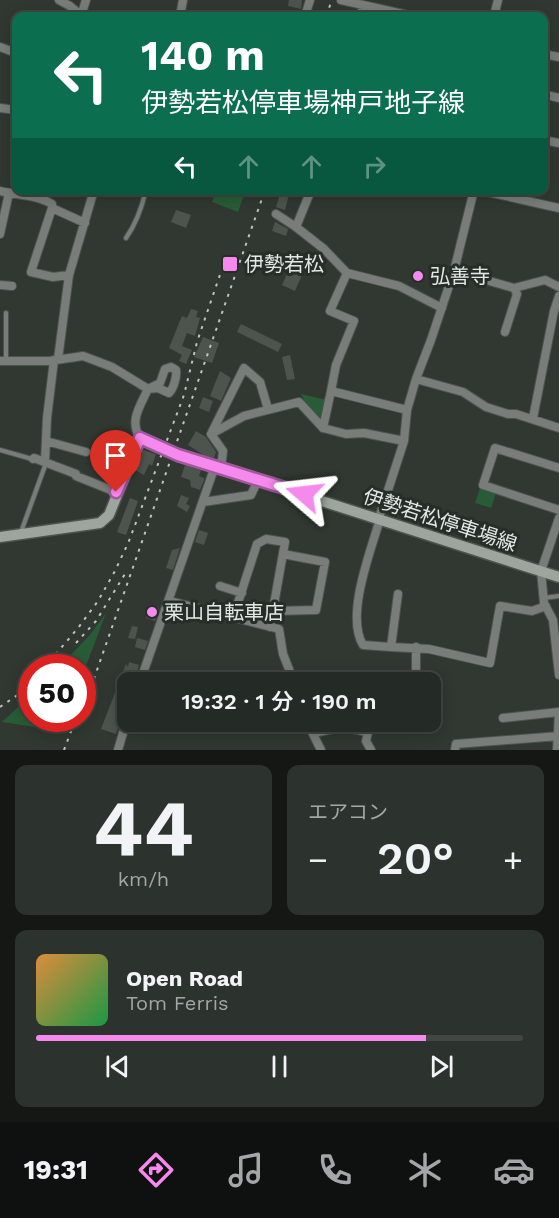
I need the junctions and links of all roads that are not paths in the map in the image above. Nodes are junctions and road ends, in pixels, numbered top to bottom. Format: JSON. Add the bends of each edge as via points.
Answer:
{"nodes":[{"id":1,"x":59,"y":0,"type":"edge"},
{"id":2,"x":341,"y":0,"type":"edge"},
{"id":3,"x":363,"y":6,"type":"junction"},
{"id":4,"x":77,"y":12,"type":"edge"},
{"id":5,"x":362,"y":12,"type":"edge"},
{"id":6,"x":392,"y":12,"type":"edge"},
{"id":7,"x":0,"y":191,"type":"edge"},
{"id":8,"x":9,"y":193,"type":"junction"},
{"id":9,"x":12,"y":193,"type":"edge"},
{"id":10,"x":24,"y":195,"type":"edge"},
{"id":11,"x":93,"y":195,"type":"edge"},
{"id":12,"x":145,"y":195,"type":"edge"},
{"id":13,"x":308,"y":195,"type":"edge"},
{"id":14,"x":473,"y":195,"type":"edge"},
{"id":15,"x":506,"y":195,"type":"edge"},
{"id":16,"x":52,"y":208,"type":"junction"},
{"id":17,"x":559,"y":208,"type":"edge"},
{"id":18,"x":276,"y":214,"type":"dead end"},
{"id":19,"x":85,"y":223,"type":"junction"},
{"id":20,"x":296,"y":227,"type":"junction"},
{"id":21,"x":0,"y":234,"type":"edge"},
{"id":22,"x":126,"y":238,"type":"dead end"},
{"id":23,"x":454,"y":271,"type":"junction"},
{"id":24,"x":347,"y":273,"type":"junction"},
{"id":25,"x":69,"y":275,"type":"junction"},
{"id":26,"x":0,"y":285,"type":"edge"},
{"id":27,"x":12,"y":286,"type":"dead end"},
{"id":28,"x":559,"y":287,"type":"edge"},
{"id":29,"x":514,"y":288,"type":"junction"},
{"id":30,"x":559,"y":296,"type":"edge"},
{"id":31,"x":442,"y":309,"type":"junction"},
{"id":32,"x":6,"y":313,"type":"dead end"},
{"id":33,"x":505,"y":332,"type":"dead end"},
{"id":34,"x":56,"y":359,"type":"junction"},
{"id":35,"x":3,"y":361,"type":"edge"},
{"id":36,"x":416,"y":379,"type":"junction"},
{"id":37,"x":331,"y":391,"type":"junction"},
{"id":38,"x":268,"y":409,"type":"junction"},
{"id":39,"x":407,"y":410,"type":"junction"},
{"id":40,"x":532,"y":418,"type":"junction"},
{"id":41,"x":323,"y":428,"type":"junction"},
{"id":42,"x":559,"y":428,"type":"edge"},
{"id":43,"x":211,"y":434,"type":"junction"},
{"id":44,"x":140,"y":438,"type":"junction"},
{"id":45,"x":46,"y":441,"type":"junction"},
{"id":46,"x":404,"y":441,"type":"junction"},
{"id":47,"x":0,"y":450,"type":"edge"},
{"id":48,"x":86,"y":452,"type":"dead end"},
{"id":49,"x":33,"y":459,"type":"joint"},
{"id":50,"x":46,"y":462,"type":"junction"},
{"id":51,"x":218,"y":467,"type":"junction"},
{"id":52,"x":559,"y":468,"type":"edge"},
{"id":53,"x":258,"y":480,"type":"junction"},
{"id":54,"x":116,"y":492,"type":"junction"},
{"id":55,"x":203,"y":502,"type":"junction"},
{"id":56,"x":559,"y":510,"type":"edge"},
{"id":57,"x":559,"y":518,"type":"edge"},
{"id":58,"x":379,"y":519,"type":"junction"},
{"id":59,"x":21,"y":534,"type":"junction"},
{"id":60,"x":0,"y":537,"type":"edge"},
{"id":61,"x":283,"y":554,"type":"junction"},
{"id":62,"x":541,"y":571,"type":"junction"},
{"id":63,"x":559,"y":577,"type":"edge"},
{"id":64,"x":220,"y":586,"type":"dead end"},
{"id":65,"x":242,"y":593,"type":"junction"},
{"id":66,"x":399,"y":594,"type":"dead end"},
{"id":67,"x":559,"y":596,"type":"edge"},
{"id":68,"x":170,"y":601,"type":"junction"},
{"id":69,"x":545,"y":602,"type":"junction"},
{"id":70,"x":273,"y":611,"type":"junction"},
{"id":71,"x":233,"y":618,"type":"junction"},
{"id":72,"x":270,"y":627,"type":"junction"},
{"id":73,"x":391,"y":647,"type":"junction"},
{"id":74,"x":416,"y":647,"type":"junction"},
{"id":75,"x":144,"y":672,"type":"edge"},
{"id":76,"x":290,"y":672,"type":"edge"},
{"id":77,"x":416,"y":672,"type":"edge"},
{"id":78,"x":559,"y":675,"type":"edge"},
{"id":79,"x":559,"y":712,"type":"edge"},
{"id":80,"x":503,"y":718,"type":"dead end"},
{"id":81,"x":124,"y":732,"type":"edge"},
{"id":82,"x":313,"y":733,"type":"joint"},
{"id":83,"x":559,"y":736,"type":"edge"},
{"id":84,"x":120,"y":749,"type":"edge"},
{"id":85,"x":321,"y":750,"type":"edge"},
{"id":86,"x":371,"y":750,"type":"edge"},
{"id":87,"x":455,"y":750,"type":"edge"},
{"id":88,"x":557,"y":750,"type":"edge"}],
"edges":[{"from":1,"to":4,"type":"street"},
{"from":2,"to":3,"type":"street"},
{"from":3,"to":5,"type":"street"},
{"from":3,"to":6,"type":"street"},
{"from":7,"to":8,"type":"street"},
{"from":8,"to":9,"type":"street"},
{"from":8,"to":21,"type":"street"},
{"from":10,"to":16,"type":"street","via":[[49,202]]},
{"from":11,"to":19,"type":"street"},
{"from":12,"to":22,"type":"lane"},
{"from":13,"to":20,"type":"street"},
{"from":14,"to":23,"type":"street"},
{"from":15,"to":17,"type":"street"},
{"from":16,"to":19,"type":"street"},
{"from":16,"to":25,"type":"street","via":[[31,272],[53,277]]},
{"from":18,"to":20,"type":"street"},
{"from":19,"to":25,"type":"street"},
{"from":20,"to":24,"type":"street"},
{"from":23,"to":29,"type":"street"},
{"from":23,"to":31,"type":"street"},
{"from":24,"to":31,"type":"street","via":[[399,286]]},
{"from":24,"to":37,"type":"street","via":[[330,311],[354,321],[336,365]]},
{"from":25,"to":34,"type":"street"},
{"from":26,"to":27,"type":"street"},
{"from":28,"to":29,"type":"street","via":[[545,280]]},
{"from":29,"to":33,"type":"street","via":[[517,294]]},
{"from":30,"to":40,"type":"street"},
{"from":31,"to":36,"type":"street"},
{"from":32,"to":35,"type":"lane"},
{"from":34,"to":35,"type":"street"},
{"from":34,"to":44,"type":"street","via":[[83,356],[97,360],[148,389],[135,418]]},
{"from":34,"to":45,"type":"street"},
{"from":36,"to":39,"type":"street"},
{"from":36,"to":40,"type":"street","via":[[463,392],[486,408]]},
{"from":37,"to":39,"type":"street"},
{"from":37,"to":41,"type":"street"},
{"from":38,"to":41,"type":"street","via":[[299,402]]},
{"from":38,"to":43,"type":"street","via":[[244,416]]},
{"from":38,"to":43,"type":"street","via":[[260,382],[244,368]]},
{"from":39,"to":46,"type":"street"},
{"from":40,"to":42,"type":"street"},
{"from":41,"to":46,"type":"street"},
{"from":43,"to":51,"type":"street","via":[[223,451]]},
{"from":44,"to":51,"type":"main road","name":"伊勢若松停車場線","via":[[158,448]]},
{"from":44,"to":54,"type":"main road"},
{"from":45,"to":48,"type":"street"},
{"from":45,"to":50,"type":"street"},
{"from":46,"to":58,"type":"street"},
{"from":47,"to":49,"type":"lane"},
{"from":49,"to":50,"type":"street"},
{"from":50,"to":54,"type":"street"},
{"from":50,"to":59,"type":"lane"},
{"from":51,"to":53,"type":"main road","name":"伊勢若松停車場線"},
{"from":51,"to":55,"type":"street"},
{"from":52,"to":56,"type":"street","via":[[495,448],[483,485]]},
{"from":53,"to":55,"type":"street","via":[[251,495]]},
{"from":53,"to":58,"type":"main road","name":"伊勢若松停車場線"},
{"from":54,"to":59,"type":"main road","via":[[109,515],[100,523]]},
{"from":55,"to":68,"type":"street"},
{"from":57,"to":62,"type":"street"},
{"from":58,"to":62,"type":"main road","name":"伊勢若松停車場線"},
{"from":58,"to":73,"type":"street","via":[[356,619],[363,645]]},
{"from":59,"to":60,"type":"main road"},
{"from":61,"to":65,"type":"street","via":[[285,542],[266,539],[257,544]]},
{"from":61,"to":70,"type":"street"},
{"from":61,"to":70,"type":"street","via":[[325,562],[316,610]]},
{"from":62,"to":63,"type":"main road","name":"伊勢若松停車場線"},
{"from":62,"to":69,"type":"street"},
{"from":64,"to":65,"type":"street"},
{"from":65,"to":71,"type":"street"},
{"from":66,"to":73,"type":"street"},
{"from":67,"to":69,"type":"lane"},
{"from":68,"to":71,"type":"street"},
{"from":68,"to":75,"type":"street"},
{"from":69,"to":74,"type":"street","via":[[532,611],[500,606],[490,663]]},
{"from":69,"to":78,"type":"street","via":[[553,620]]},
{"from":70,"to":72,"type":"street"},
{"from":71,"to":72,"type":"street"},
{"from":72,"to":76,"type":"street","via":[[279,629]]},
{"from":73,"to":74,"type":"street"},
{"from":74,"to":77,"type":"street"},
{"from":79,"to":80,"type":"street"},
{"from":79,"to":83,"type":"street"},
{"from":81,"to":84,"type":"street"},
{"from":82,"to":85,"type":"street"},
{"from":82,"to":86,"type":"street","via":[[343,727],[368,732],[366,741]]},
{"from":83,"to":87,"type":"street","via":[[456,744]]},
{"from":83,"to":88,"type":"street"}]}
